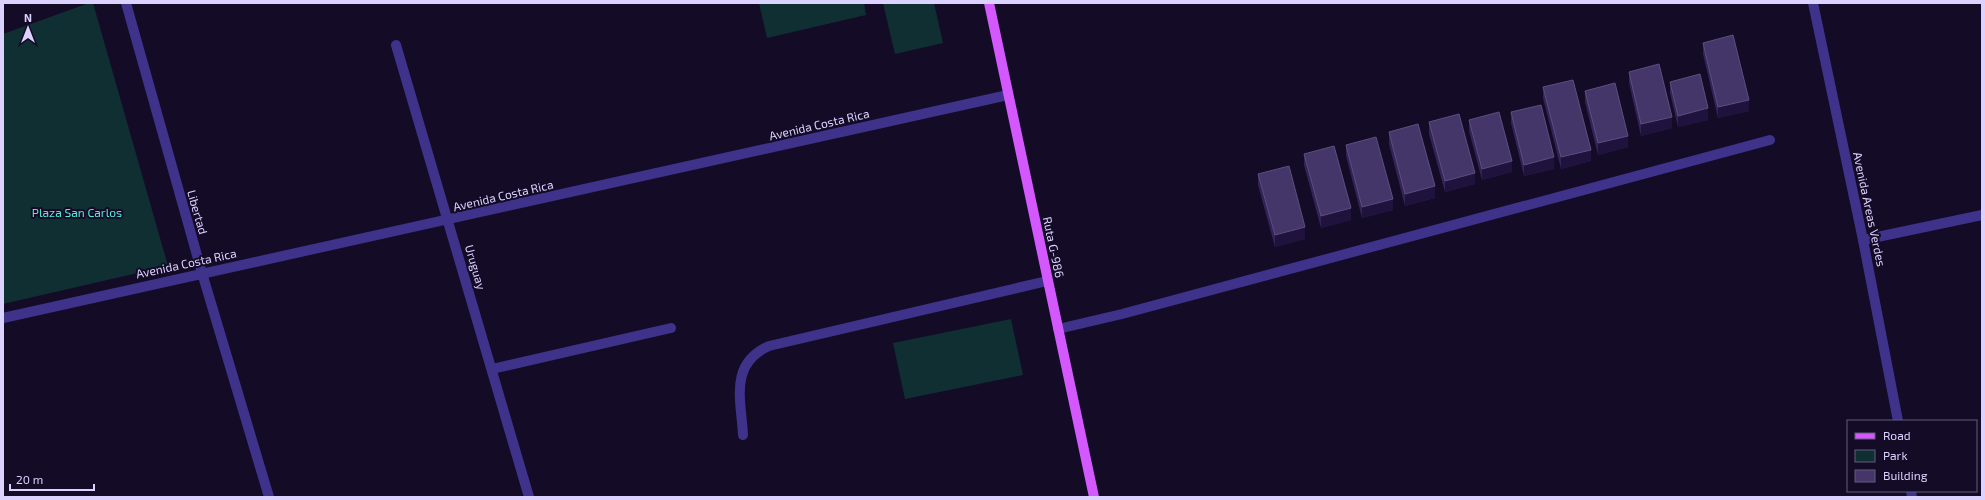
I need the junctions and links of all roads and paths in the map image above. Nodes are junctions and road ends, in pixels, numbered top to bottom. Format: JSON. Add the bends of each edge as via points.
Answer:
{"nodes":[{"id":1,"x":126,"y":3,"type":"edge"},
{"id":2,"x":989,"y":3,"type":"edge"},
{"id":3,"x":1812,"y":3,"type":"edge"},
{"id":4,"x":396,"y":45,"type":"dead end"},
{"id":5,"x":1008,"y":95,"type":"junction"},
{"id":6,"x":1770,"y":140,"type":"dead end"},
{"id":7,"x":1982,"y":215,"type":"edge"},
{"id":8,"x":448,"y":220,"type":"junction"},
{"id":9,"x":1864,"y":240,"type":"junction"},
{"id":10,"x":202,"y":273,"type":"junction"},
{"id":11,"x":1047,"y":281,"type":"junction"},
{"id":12,"x":3,"y":318,"type":"edge"},
{"id":13,"x":671,"y":328,"type":"dead end"},
{"id":14,"x":1058,"y":329,"type":"junction"},
{"id":15,"x":492,"y":369,"type":"junction"},
{"id":16,"x":1898,"y":420,"type":"edge"},
{"id":17,"x":743,"y":435,"type":"dead end"},
{"id":18,"x":269,"y":497,"type":"edge"},
{"id":19,"x":529,"y":497,"type":"edge"},
{"id":20,"x":1094,"y":497,"type":"edge"}],
"edges":[{"from":1,"to":10,"type":"street","name":"Libertad"},
{"from":2,"to":5,"type":"main road","name":"Ruta G-986"},
{"from":3,"to":9,"type":"street","name":"Avenida Areas Verdes"},
{"from":4,"to":8,"type":"street","name":"Uruguay"},
{"from":5,"to":8,"type":"street","name":"Avenida Costa Rica"},
{"from":5,"to":11,"type":"main road","name":"Ruta G-986"},
{"from":6,"to":14,"type":"street"},
{"from":7,"to":9,"type":"street"},
{"from":8,"to":10,"type":"street","name":"Avenida Costa Rica"},
{"from":8,"to":15,"type":"street","name":"Uruguay"},
{"from":9,"to":16,"type":"street","name":"Avenida Areas Verdes"},
{"from":10,"to":12,"type":"street","name":"Avenida Costa Rica"},
{"from":10,"to":18,"type":"street","name":"Libertad"},
{"from":11,"to":14,"type":"main road","name":"Ruta G-986"},
{"from":11,"to":17,"type":"street","via":[[759,350],[750,357],[741,373]]},
{"from":13,"to":15,"type":"street"},
{"from":14,"to":20,"type":"main road","name":"Ruta G-986"},
{"from":15,"to":19,"type":"street","name":"Uruguay"}]}
